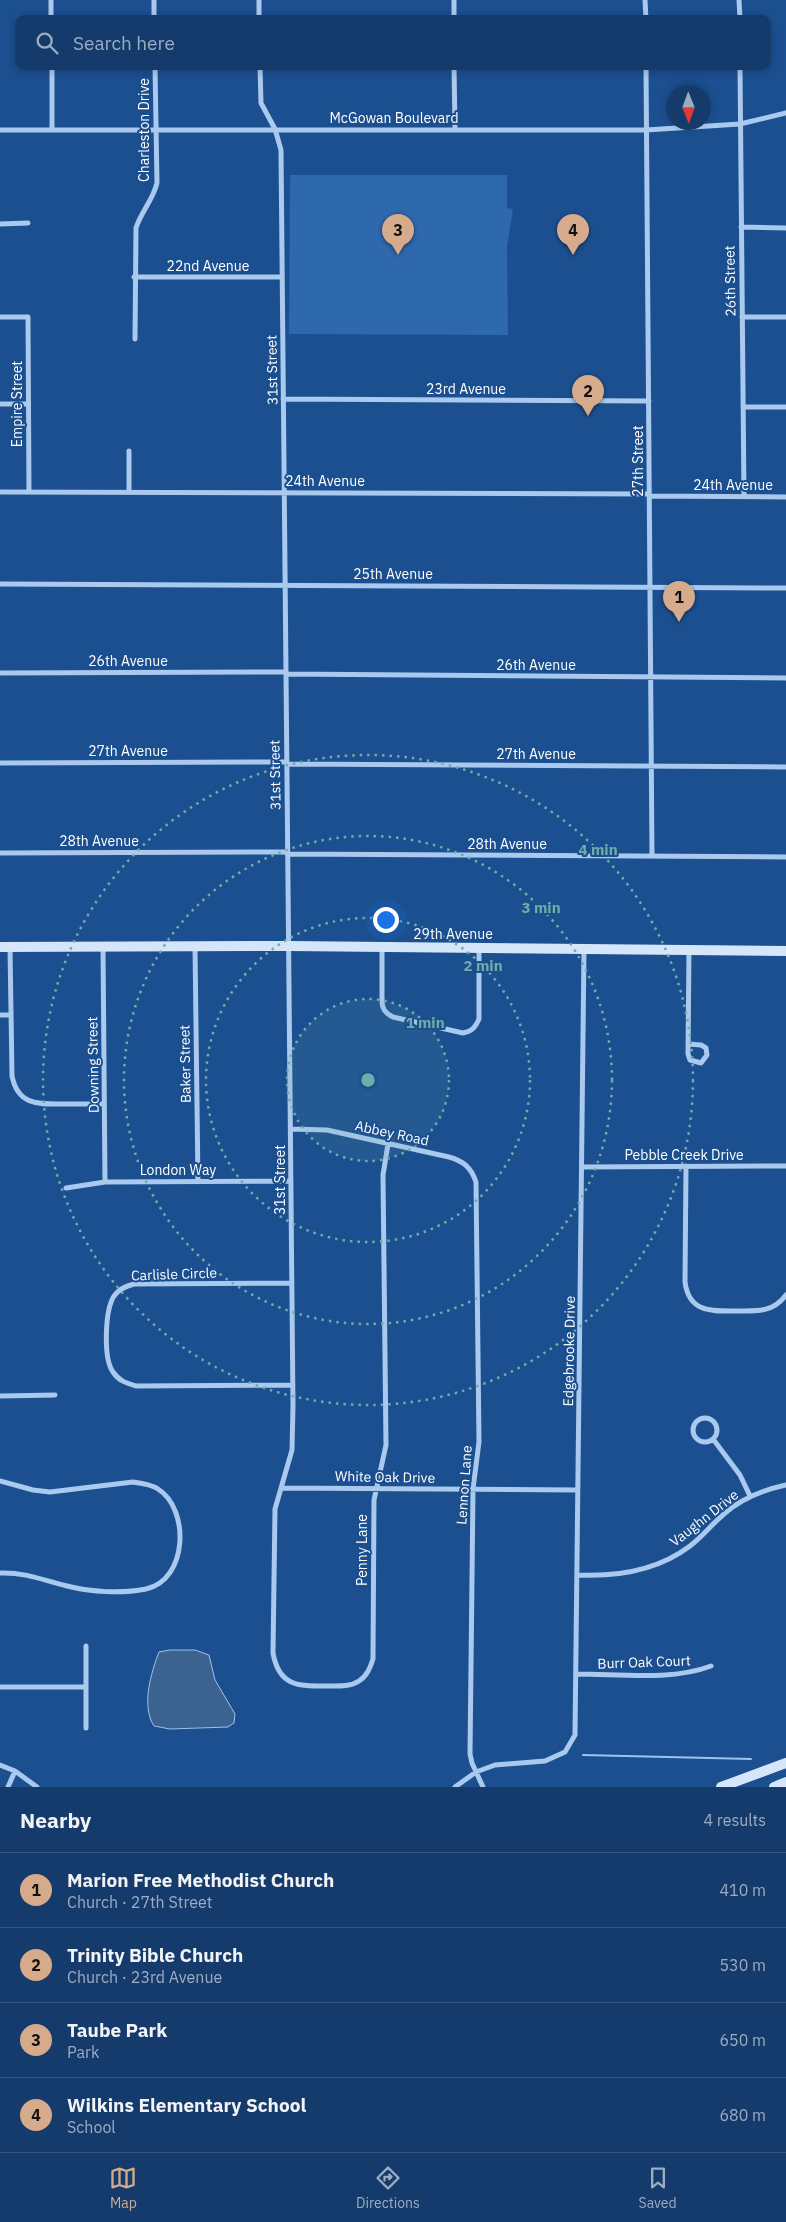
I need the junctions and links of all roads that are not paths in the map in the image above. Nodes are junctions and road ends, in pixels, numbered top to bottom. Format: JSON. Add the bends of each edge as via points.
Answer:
{"nodes":[{"id":1,"x":51,"y":0,"type":"edge"},
{"id":2,"x":154,"y":0,"type":"edge"},
{"id":3,"x":260,"y":0,"type":"edge"},
{"id":4,"x":454,"y":0,"type":"edge"},
{"id":5,"x":645,"y":0,"type":"edge"},
{"id":6,"x":740,"y":0,"type":"edge"},
{"id":7,"x":51,"y":15,"type":"edge"},
{"id":8,"x":154,"y":15,"type":"edge"},
{"id":9,"x":260,"y":15,"type":"edge"},
{"id":10,"x":454,"y":15,"type":"edge"},
{"id":11,"x":646,"y":15,"type":"edge"},
{"id":12,"x":740,"y":15,"type":"edge"},
{"id":13,"x":52,"y":70,"type":"edge"},
{"id":14,"x":155,"y":70,"type":"edge"},
{"id":15,"x":260,"y":70,"type":"edge"},
{"id":16,"x":454,"y":70,"type":"edge"},
{"id":17,"x":646,"y":70,"type":"edge"},
{"id":18,"x":740,"y":70,"type":"edge"},
{"id":19,"x":786,"y":113,"type":"edge"},
{"id":20,"x":740,"y":124,"type":"junction"},
{"id":21,"x":276,"y":129,"type":"junction"},
{"id":22,"x":455,"y":129,"type":"junction"},
{"id":23,"x":0,"y":130,"type":"edge"},
{"id":24,"x":52,"y":130,"type":"junction"},
{"id":25,"x":646,"y":130,"type":"junction"},
{"id":26,"x":155,"y":131,"type":"junction"},
{"id":27,"x":28,"y":223,"type":"dead end"},
{"id":28,"x":0,"y":224,"type":"edge"},
{"id":29,"x":741,"y":228,"type":"junction"},
{"id":30,"x":786,"y":228,"type":"edge"},
{"id":31,"x":134,"y":277,"type":"junction"},
{"id":32,"x":282,"y":277,"type":"junction"},
{"id":33,"x":0,"y":317,"type":"edge"},
{"id":34,"x":742,"y":317,"type":"junction"},
{"id":35,"x":786,"y":318,"type":"edge"},
{"id":36,"x":135,"y":339,"type":"dead end"},
{"id":37,"x":283,"y":399,"type":"junction"},
{"id":38,"x":649,"y":401,"type":"junction"},
{"id":39,"x":0,"y":404,"type":"edge"},
{"id":40,"x":28,"y":404,"type":"junction"},
{"id":41,"x":742,"y":407,"type":"junction"},
{"id":42,"x":786,"y":407,"type":"edge"},
{"id":43,"x":129,"y":451,"type":"dead end"},
{"id":44,"x":0,"y":492,"type":"edge"},
{"id":45,"x":28,"y":492,"type":"junction"},
{"id":46,"x":129,"y":492,"type":"junction"},
{"id":47,"x":284,"y":492,"type":"junction"},
{"id":48,"x":649,"y":495,"type":"junction"},
{"id":49,"x":744,"y":496,"type":"junction"},
{"id":50,"x":786,"y":497,"type":"edge"},
{"id":51,"x":0,"y":584,"type":"edge"},
{"id":52,"x":285,"y":584,"type":"junction"},
{"id":53,"x":651,"y":587,"type":"junction"},
{"id":54,"x":786,"y":588,"type":"edge"},
{"id":55,"x":0,"y":673,"type":"edge"},
{"id":56,"x":286,"y":673,"type":"junction"},
{"id":57,"x":651,"y":677,"type":"junction"},
{"id":58,"x":786,"y":678,"type":"edge"},
{"id":59,"x":0,"y":763,"type":"edge"},
{"id":60,"x":287,"y":763,"type":"junction"},
{"id":61,"x":652,"y":766,"type":"junction"},
{"id":62,"x":786,"y":767,"type":"edge"},
{"id":63,"x":0,"y":853,"type":"edge"},
{"id":64,"x":287,"y":853,"type":"junction"},
{"id":65,"x":652,"y":856,"type":"junction"},
{"id":66,"x":786,"y":857,"type":"edge"},
{"id":67,"x":195,"y":946,"type":"junction"},
{"id":68,"x":289,"y":946,"type":"junction"},
{"id":69,"x":5,"y":947,"type":"edge"},
{"id":70,"x":103,"y":947,"type":"junction"},
{"id":71,"x":382,"y":947,"type":"junction"},
{"id":72,"x":479,"y":948,"type":"junction"},
{"id":73,"x":584,"y":948,"type":"junction"},
{"id":74,"x":689,"y":950,"type":"junction"},
{"id":75,"x":786,"y":951,"type":"edge"},
{"id":76,"x":0,"y":1015,"type":"edge"},
{"id":77,"x":11,"y":1015,"type":"junction"},
{"id":78,"x":688,"y":1044,"type":"junction"},
{"id":79,"x":104,"y":1104,"type":"junction"},
{"id":80,"x":290,"y":1129,"type":"junction"},
{"id":81,"x":388,"y":1144,"type":"junction"},
{"id":82,"x":582,"y":1166,"type":"junction"},
{"id":83,"x":686,"y":1166,"type":"junction"},
{"id":84,"x":786,"y":1166,"type":"edge"},
{"id":85,"x":291,"y":1181,"type":"junction"},
{"id":86,"x":106,"y":1182,"type":"junction"},
{"id":87,"x":198,"y":1182,"type":"junction"},
{"id":88,"x":476,"y":1182,"type":"joint"},
{"id":89,"x":66,"y":1188,"type":"dead end"},
{"id":90,"x":292,"y":1283,"type":"junction"},
{"id":91,"x":786,"y":1295,"type":"edge"},
{"id":92,"x":293,"y":1385,"type":"junction"},
{"id":93,"x":55,"y":1395,"type":"dead end"},
{"id":94,"x":0,"y":1396,"type":"edge"},
{"id":95,"x":713,"y":1439,"type":"junction"},
{"id":96,"x":0,"y":1481,"type":"edge"},
{"id":97,"x":786,"y":1485,"type":"edge"},
{"id":98,"x":281,"y":1488,"type":"junction"},
{"id":99,"x":376,"y":1489,"type":"junction"},
{"id":100,"x":473,"y":1490,"type":"junction"},
{"id":101,"x":578,"y":1490,"type":"junction"},
{"id":102,"x":750,"y":1496,"type":"junction"},
{"id":103,"x":0,"y":1572,"type":"edge"},
{"id":104,"x":578,"y":1575,"type":"junction"},
{"id":105,"x":86,"y":1646,"type":"dead end"},
{"id":106,"x":711,"y":1666,"type":"dead end"},
{"id":107,"x":577,"y":1674,"type":"junction"},
{"id":108,"x":0,"y":1687,"type":"edge"},
{"id":109,"x":86,"y":1687,"type":"junction"},
{"id":110,"x":86,"y":1728,"type":"dead end"},
{"id":111,"x":786,"y":1762,"type":"edge"},
{"id":112,"x":0,"y":1765,"type":"edge"},
{"id":113,"x":15,"y":1771,"type":"junction"},
{"id":114,"x":476,"y":1772,"type":"junction"},
{"id":115,"x":786,"y":1782,"type":"edge"},
{"id":116,"x":8,"y":1787,"type":"edge"},
{"id":117,"x":37,"y":1787,"type":"edge"},
{"id":118,"x":455,"y":1787,"type":"edge"},
{"id":119,"x":483,"y":1787,"type":"edge"},
{"id":120,"x":721,"y":1787,"type":"edge"},
{"id":121,"x":774,"y":1787,"type":"edge"}],
"edges":[{"from":1,"to":7,"type":"street"},
{"from":2,"to":8,"type":"street"},
{"from":3,"to":9,"type":"street"},
{"from":4,"to":10,"type":"street"},
{"from":5,"to":11,"type":"street"},
{"from":6,"to":12,"type":"street"},
{"from":13,"to":24,"type":"street"},
{"from":14,"to":26,"type":"street","name":"Charleston Drive"},
{"from":15,"to":21,"type":"street","name":"31st Street","via":[[261,104]]},
{"from":16,"to":22,"type":"street"},
{"from":17,"to":25,"type":"street","name":"27th Street"},
{"from":18,"to":20,"type":"street","name":"26th Street"},
{"from":19,"to":20,"type":"street","name":"McGowan Boulevard"},
{"from":20,"to":25,"type":"street","name":"McGowan Boulevard"},
{"from":20,"to":29,"type":"street","name":"26th Street"},
{"from":21,"to":22,"type":"street","name":"McGowan Boulevard"},
{"from":21,"to":26,"type":"street","name":"McGowan Boulevard"},
{"from":21,"to":32,"type":"street","name":"31st Street","via":[[281,150]]},
{"from":22,"to":25,"type":"street","name":"McGowan Boulevard"},
{"from":23,"to":24,"type":"street","name":"McGowan Boulevard"},
{"from":24,"to":26,"type":"street","name":"McGowan Boulevard"},
{"from":25,"to":38,"type":"street","name":"27th Street"},
{"from":26,"to":31,"type":"street","name":"Charleston Drive","via":[[157,184],[136,228]]},
{"from":27,"to":28,"type":"street"},
{"from":29,"to":30,"type":"street"},
{"from":29,"to":34,"type":"street","name":"26th Street"},
{"from":31,"to":32,"type":"street","name":"22nd Avenue"},
{"from":31,"to":36,"type":"street","name":"Charleston Drive"},
{"from":32,"to":37,"type":"street","name":"31st Street"},
{"from":33,"to":40,"type":"street","name":"Empire Street","via":[[28,317]]},
{"from":34,"to":35,"type":"street"},
{"from":34,"to":41,"type":"street","name":"26th Street"},
{"from":37,"to":38,"type":"street","name":"23rd Avenue"},
{"from":37,"to":47,"type":"street","name":"31st Street"},
{"from":38,"to":48,"type":"street","name":"27th Street"},
{"from":39,"to":40,"type":"street"},
{"from":40,"to":45,"type":"street","name":"Empire Street"},
{"from":41,"to":42,"type":"street"},
{"from":41,"to":49,"type":"street","name":"26th Street"},
{"from":43,"to":46,"type":"street"},
{"from":44,"to":45,"type":"street","name":"24th Avenue"},
{"from":45,"to":46,"type":"street","name":"24th Avenue"},
{"from":46,"to":47,"type":"street","name":"24th Avenue"},
{"from":47,"to":48,"type":"street","name":"24th Avenue"},
{"from":47,"to":52,"type":"street","name":"31st Street"},
{"from":48,"to":49,"type":"street","name":"24th Avenue"},
{"from":48,"to":53,"type":"street","name":"27th Street"},
{"from":49,"to":50,"type":"street","name":"24th Avenue"},
{"from":51,"to":52,"type":"street","name":"25th Avenue"},
{"from":52,"to":53,"type":"street","name":"25th Avenue"},
{"from":52,"to":56,"type":"street","name":"31st Street"},
{"from":53,"to":54,"type":"street","name":"25th Avenue"},
{"from":53,"to":57,"type":"street","name":"27th Street"},
{"from":55,"to":56,"type":"street","name":"26th Avenue"},
{"from":56,"to":57,"type":"street","name":"26th Avenue"},
{"from":56,"to":60,"type":"street","name":"31st Street"},
{"from":57,"to":58,"type":"street","name":"26th Avenue"},
{"from":57,"to":61,"type":"street","name":"27th Street"},
{"from":59,"to":60,"type":"street","name":"27th Avenue"},
{"from":60,"to":61,"type":"street","name":"27th Avenue"},
{"from":60,"to":64,"type":"street","name":"31st Street"},
{"from":61,"to":62,"type":"street","name":"27th Avenue"},
{"from":61,"to":65,"type":"street","name":"27th Street"},
{"from":63,"to":64,"type":"street","name":"28th Avenue"},
{"from":64,"to":65,"type":"street","name":"28th Avenue"},
{"from":64,"to":68,"type":"street","name":"31st Street"},
{"from":65,"to":66,"type":"street","name":"28th Avenue"},
{"from":67,"to":68,"type":"street","name":"29th Avenue"},
{"from":67,"to":70,"type":"street","name":"29th Avenue"},
{"from":67,"to":87,"type":"street","name":"Baker Street"},
{"from":68,"to":71,"type":"street","name":"29th Avenue"},
{"from":68,"to":80,"type":"street","name":"31st Street"},
{"from":69,"to":70,"type":"street","name":"29th Avenue"},
{"from":69,"to":77,"type":"street"},
{"from":70,"to":79,"type":"street","name":"Downing Street"},
{"from":71,"to":72,"type":"street","name":"29th Avenue"},
{"from":71,"to":72,"type":"street","via":[[382,1008],[386,1014],[463,1032],[471,1031],[479,1019]]},
{"from":72,"to":73,"type":"street","name":"29th Avenue"},
{"from":73,"to":74,"type":"street","name":"29th Avenue"},
{"from":73,"to":82,"type":"street","name":"Edgebrooke Drive"},
{"from":74,"to":75,"type":"street","name":"29th Avenue"},
{"from":74,"to":78,"type":"street"},
{"from":76,"to":77,"type":"street"},
{"from":77,"to":79,"type":"street","via":[[12,1076],[23,1098],[41,1104]]},
{"from":78,"to":78,"type":"street","via":[[690,1060],[701,1063],[706,1060],[706,1048]]},
{"from":79,"to":86,"type":"street","name":"Downing Street"},
{"from":80,"to":81,"type":"street","name":"Abbey Road","via":[[327,1130]]},
{"from":80,"to":85,"type":"street","name":"31st Street"},
{"from":81,"to":88,"type":"street","name":"Abbey Road","via":[[460,1160],[468,1166]]},
{"from":81,"to":99,"type":"street","name":"Penny Lane","via":[[383,1175],[386,1445]]},
{"from":82,"to":83,"type":"street","name":"Pebble Creek Drive"},
{"from":82,"to":101,"type":"street","name":"Edgebrooke Drive"},
{"from":83,"to":84,"type":"street","name":"Pebble Creek Drive"},
{"from":83,"to":91,"type":"street","via":[[685,1282],[692,1299],[710,1311],[765,1310],[778,1304]]},
{"from":85,"to":87,"type":"street","name":"London Way"},
{"from":85,"to":90,"type":"street","name":"31st Street"},
{"from":86,"to":87,"type":"street","name":"London Way"},
{"from":86,"to":89,"type":"street","name":"London Way"},
{"from":88,"to":100,"type":"street","name":"Lennon Lane","via":[[479,1442]]},
{"from":90,"to":92,"type":"street","name":"31st Street"},
{"from":90,"to":92,"type":"street","name":"Carlisle Circle","via":[[134,1284],[124,1287],[109,1305],[107,1350],[112,1371],[122,1382],[136,1386]]},
{"from":92,"to":98,"type":"street","name":"31st Street","via":[[292,1450]]},
{"from":93,"to":94,"type":"street"},
{"from":95,"to":95,"type":"street","via":[[717,1429],[714,1422],[703,1418],[696,1421],[692,1429],[694,1437],[705,1442]]},
{"from":95,"to":102,"type":"street","via":[[740,1475]]},
{"from":96,"to":103,"type":"street","via":[[50,1492],[144,1483],[158,1488],[169,1498],[179,1522],[180,1540],[172,1569],[148,1588],[88,1590],[17,1572]]},
{"from":97,"to":102,"type":"street","name":"Vaughn Drive"},
{"from":98,"to":99,"type":"street","name":"White Oak Drive"},
{"from":98,"to":99,"type":"street","name":"Penny Lane","via":[[274,1518],[273,1653],[282,1676],[301,1686],[345,1686],[359,1681],[368,1673],[373,1659]]},
{"from":99,"to":100,"type":"street","name":"White Oak Drive"},
{"from":100,"to":101,"type":"street","name":"White Oak Drive"},
{"from":100,"to":114,"type":"street","name":"Lennon Lane","via":[[470,1754]]},
{"from":101,"to":104,"type":"street","name":"Edgebrooke Drive"},
{"from":102,"to":104,"type":"street","name":"Vaughn Drive","via":[[724,1514],[689,1547],[659,1564],[614,1575]]},
{"from":104,"to":107,"type":"street","name":"Edgebrooke Drive"},
{"from":105,"to":109,"type":"street"},
{"from":106,"to":107,"type":"street","name":"Burr Oak Court","via":[[697,1672],[669,1674]]},
{"from":107,"to":114,"type":"street","name":"Edgebrooke Drive","via":[[575,1735],[566,1752],[545,1761],[502,1764]]},
{"from":108,"to":109,"type":"street"},
{"from":109,"to":110,"type":"street"},
{"from":111,"to":120,"type":"street"},
{"from":112,"to":113,"type":"street"},
{"from":113,"to":116,"type":"street"},
{"from":113,"to":117,"type":"street"},
{"from":114,"to":118,"type":"street"},
{"from":114,"to":119,"type":"street","name":"Lennon Lane"},
{"from":115,"to":121,"type":"street"}]}
